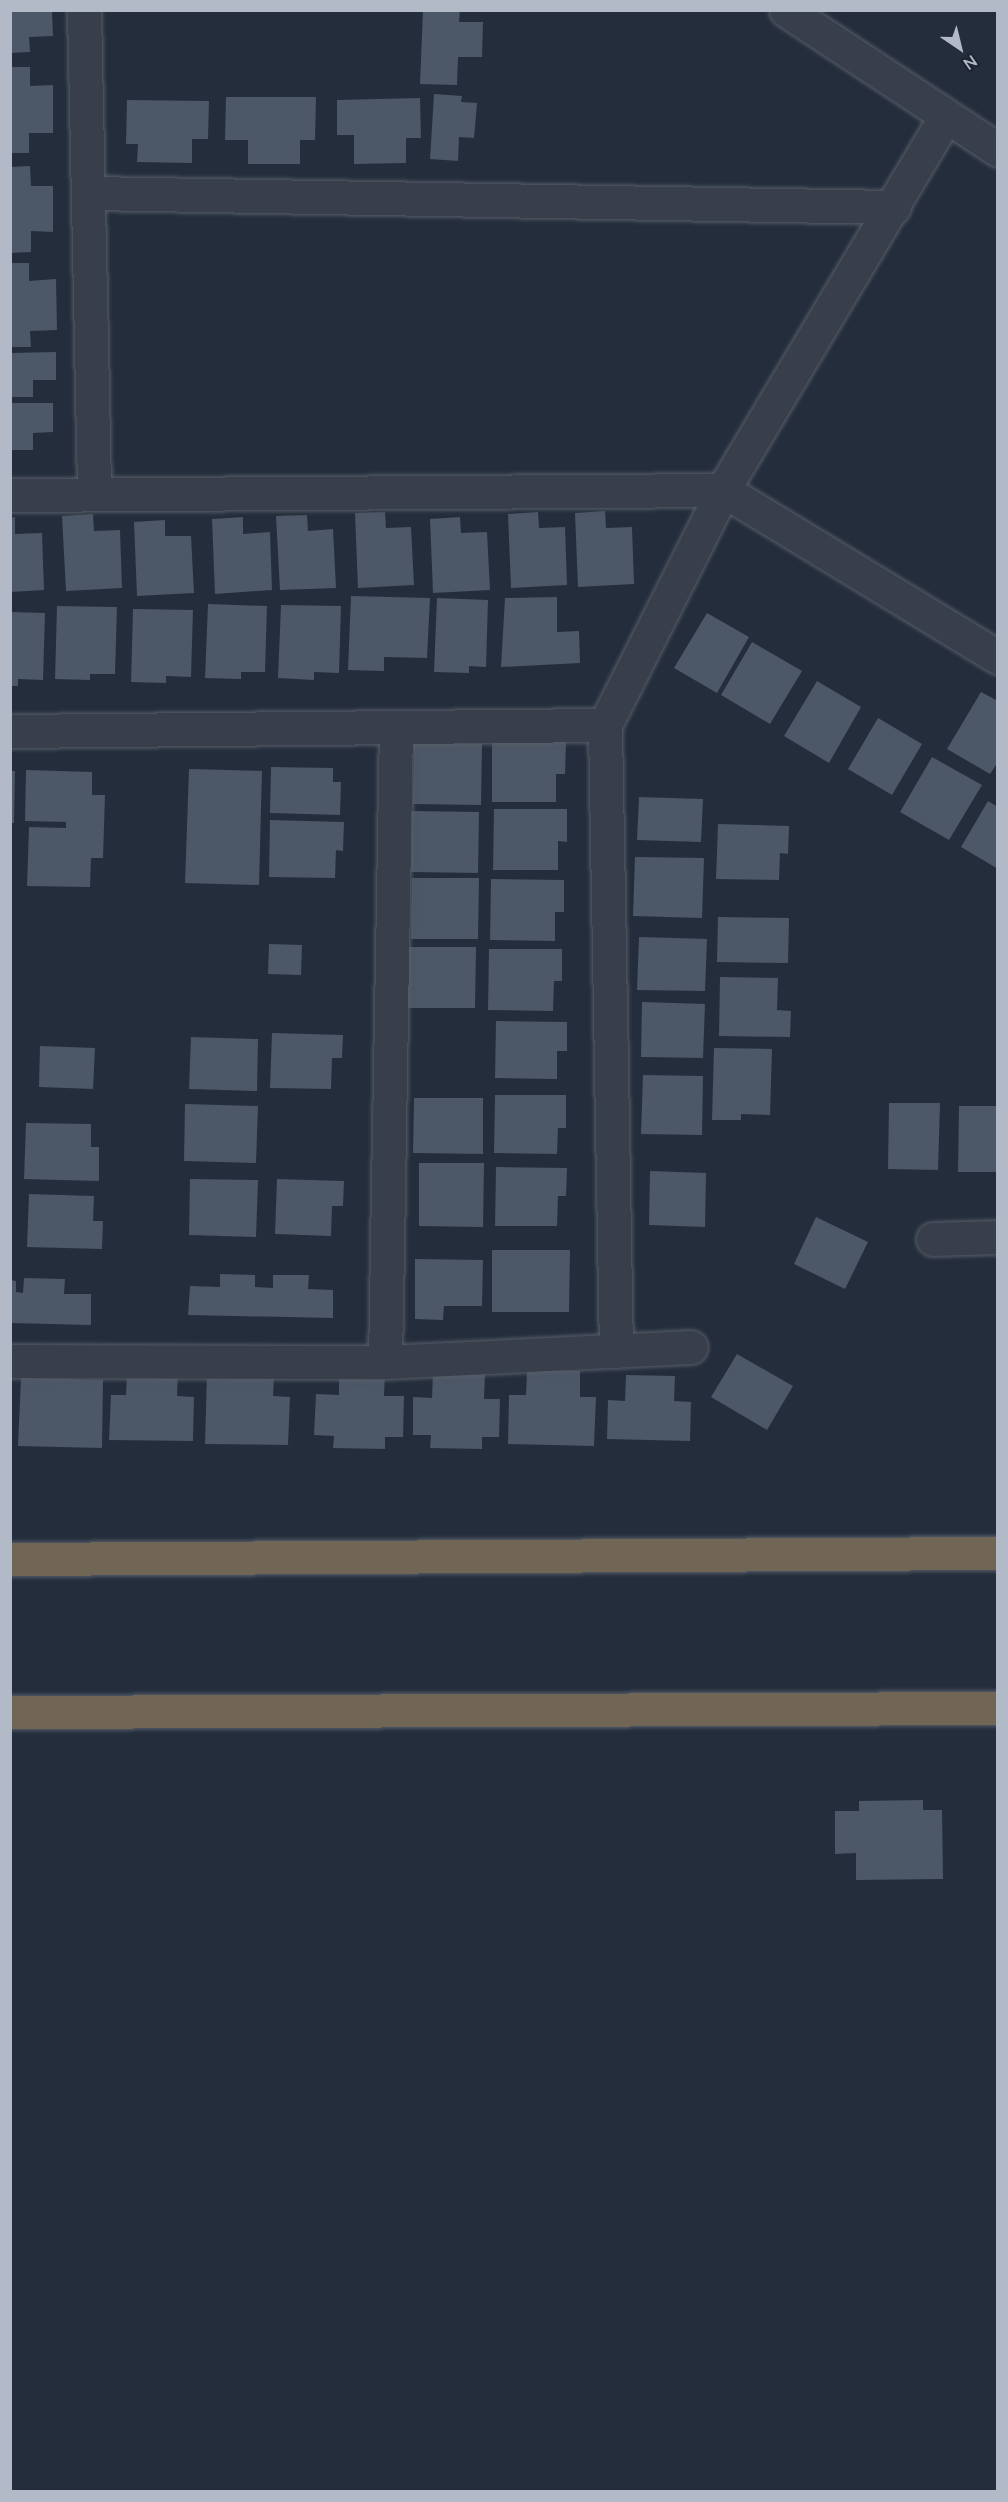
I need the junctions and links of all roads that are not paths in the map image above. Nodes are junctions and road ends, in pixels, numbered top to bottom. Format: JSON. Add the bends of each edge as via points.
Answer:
{"nodes":[{"id":1,"x":84,"y":10,"type":"edge"},
{"id":2,"x":786,"y":10,"type":"edge"},
{"id":3,"x":946,"y":116,"type":"junction"},
{"id":4,"x":998,"y":150,"type":"edge"},
{"id":5,"x":90,"y":193,"type":"junction"},
{"id":6,"x":894,"y":207,"type":"junction"},
{"id":7,"x":723,"y":490,"type":"junction"},
{"id":8,"x":94,"y":494,"type":"junction"},
{"id":9,"x":10,"y":495,"type":"edge"},
{"id":10,"x":998,"y":657,"type":"edge"},
{"id":11,"x":605,"y":725,"type":"junction"},
{"id":12,"x":396,"y":727,"type":"junction"},
{"id":13,"x":10,"y":731,"type":"edge"},
{"id":14,"x":998,"y":1237,"type":"edge"},
{"id":15,"x":933,"y":1239,"type":"dead end"},
{"id":16,"x":691,"y":1347,"type":"dead end"},
{"id":17,"x":616,"y":1351,"type":"junction"},
{"id":18,"x":10,"y":1361,"type":"edge"},
{"id":19,"x":385,"y":1362,"type":"junction"},
{"id":20,"x":998,"y":1553,"type":"edge"},
{"id":21,"x":10,"y":1559,"type":"edge"},
{"id":22,"x":998,"y":1708,"type":"edge"},
{"id":23,"x":10,"y":1712,"type":"edge"}],
"edges":[{"from":1,"to":5,"type":"street"},
{"from":2,"to":3,"type":"street"},
{"from":3,"to":4,"type":"street"},
{"from":3,"to":6,"type":"street"},
{"from":5,"to":6,"type":"street"},
{"from":5,"to":8,"type":"street"},
{"from":6,"to":7,"type":"street"},
{"from":7,"to":8,"type":"street"},
{"from":7,"to":10,"type":"street"},
{"from":7,"to":11,"type":"street"},
{"from":8,"to":9,"type":"street"},
{"from":11,"to":12,"type":"street"},
{"from":11,"to":17,"type":"street"},
{"from":12,"to":13,"type":"street"},
{"from":12,"to":19,"type":"street"},
{"from":14,"to":15,"type":"street"},
{"from":16,"to":17,"type":"street"},
{"from":17,"to":19,"type":"street"},
{"from":18,"to":19,"type":"street"},
{"from":20,"to":21,"type":"highway"},
{"from":22,"to":23,"type":"highway"}]}
